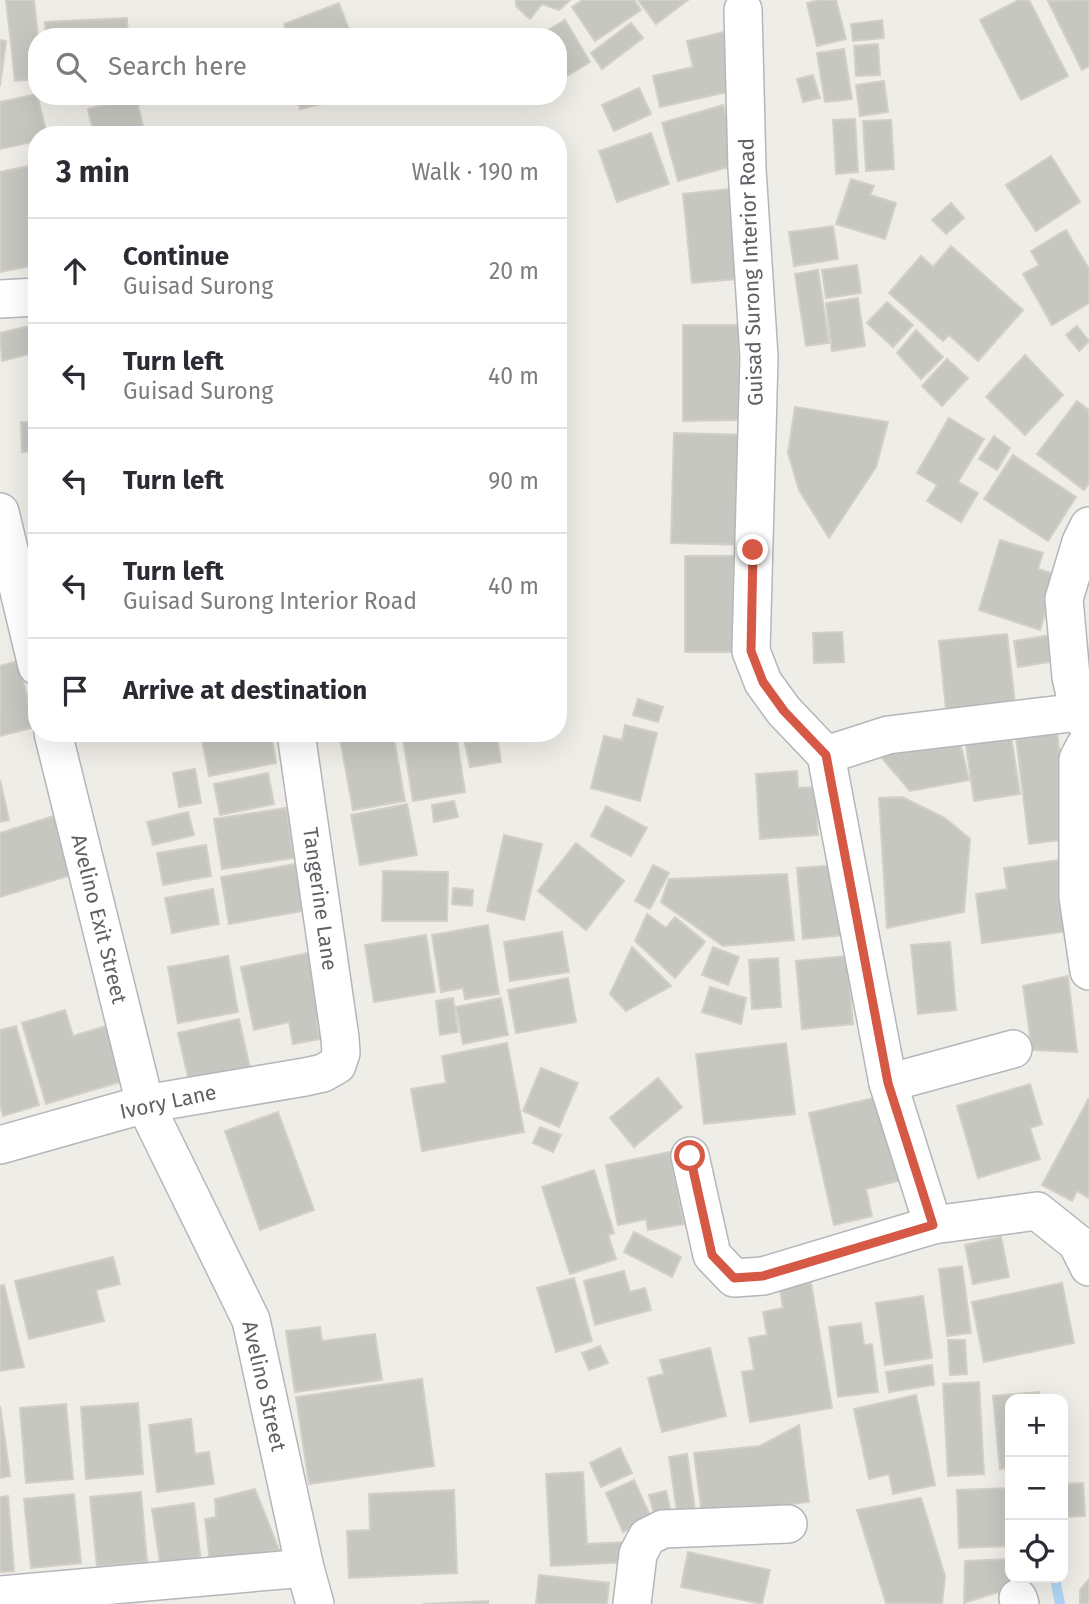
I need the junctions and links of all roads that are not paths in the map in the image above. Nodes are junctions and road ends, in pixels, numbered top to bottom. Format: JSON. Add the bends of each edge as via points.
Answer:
{"nodes":[{"id":1,"x":743,"y":10,"type":"dead end"},
{"id":2,"x":28,"y":297,"type":"edge"},
{"id":3,"x":0,"y":299,"type":"edge"},
{"id":4,"x":0,"y":512,"type":"edge"},
{"id":5,"x":1089,"y":526,"type":"edge"},
{"id":6,"x":28,"y":629,"type":"edge"},
{"id":7,"x":1086,"y":728,"type":"edge"},
{"id":8,"x":55,"y":742,"type":"edge"},
{"id":9,"x":297,"y":742,"type":"edge"},
{"id":10,"x":826,"y":755,"type":"junction"},
{"id":11,"x":1089,"y":971,"type":"edge"},
{"id":12,"x":1013,"y":1049,"type":"dead end"},
{"id":13,"x":337,"y":1065,"type":"joint"},
{"id":14,"x":888,"y":1083,"type":"junction"},
{"id":15,"x":145,"y":1104,"type":"junction"},
{"id":16,"x":0,"y":1145,"type":"edge"},
{"id":17,"x":690,"y":1156,"type":"dead end"},
{"id":18,"x":933,"y":1225,"type":"junction"},
{"id":19,"x":1089,"y":1267,"type":"edge"},
{"id":20,"x":788,"y":1524,"type":"dead end"},
{"id":21,"x":305,"y":1568,"type":"junction"},
{"id":22,"x":0,"y":1595,"type":"edge"},
{"id":23,"x":315,"y":1604,"type":"edge"},
{"id":24,"x":632,"y":1604,"type":"edge"}],
"edges":[{"from":1,"to":10,"type":"street","name":"Guisad Surong Interior Road","via":[[759,357],[751,651],[763,682]]},
{"from":2,"to":3,"type":"street"},
{"from":4,"to":6,"type":"street"},
{"from":5,"to":7,"type":"street","via":[[1065,599],[1071,677]]},
{"from":7,"to":10,"type":"street","via":[[888,735]]},
{"from":7,"to":11,"type":"street","via":[[1079,759],[1078,897]]},
{"from":8,"to":15,"type":"street","name":"Avelino Exit Street"},
{"from":9,"to":13,"type":"street","name":"Tangerine Lane","via":[[340,1038]]},
{"from":10,"to":14,"type":"street"},
{"from":12,"to":14,"type":"street"},
{"from":13,"to":15,"type":"street","name":"Ivory Lane","via":[[305,1077]]},
{"from":14,"to":18,"type":"street"},
{"from":15,"to":16,"type":"street","name":"Ivory Lane"},
{"from":15,"to":21,"type":"street","name":"Avelino Street","via":[[251,1320]]},
{"from":17,"to":18,"type":"street","via":[[712,1255],[734,1278],[763,1276]]},
{"from":18,"to":19,"type":"street","via":[[1037,1211],[1077,1243]]},
{"from":20,"to":24,"type":"street","via":[[663,1529],[647,1537],[638,1553]]},
{"from":21,"to":22,"type":"street"},
{"from":21,"to":23,"type":"street","name":"Avelino Street"}]}
